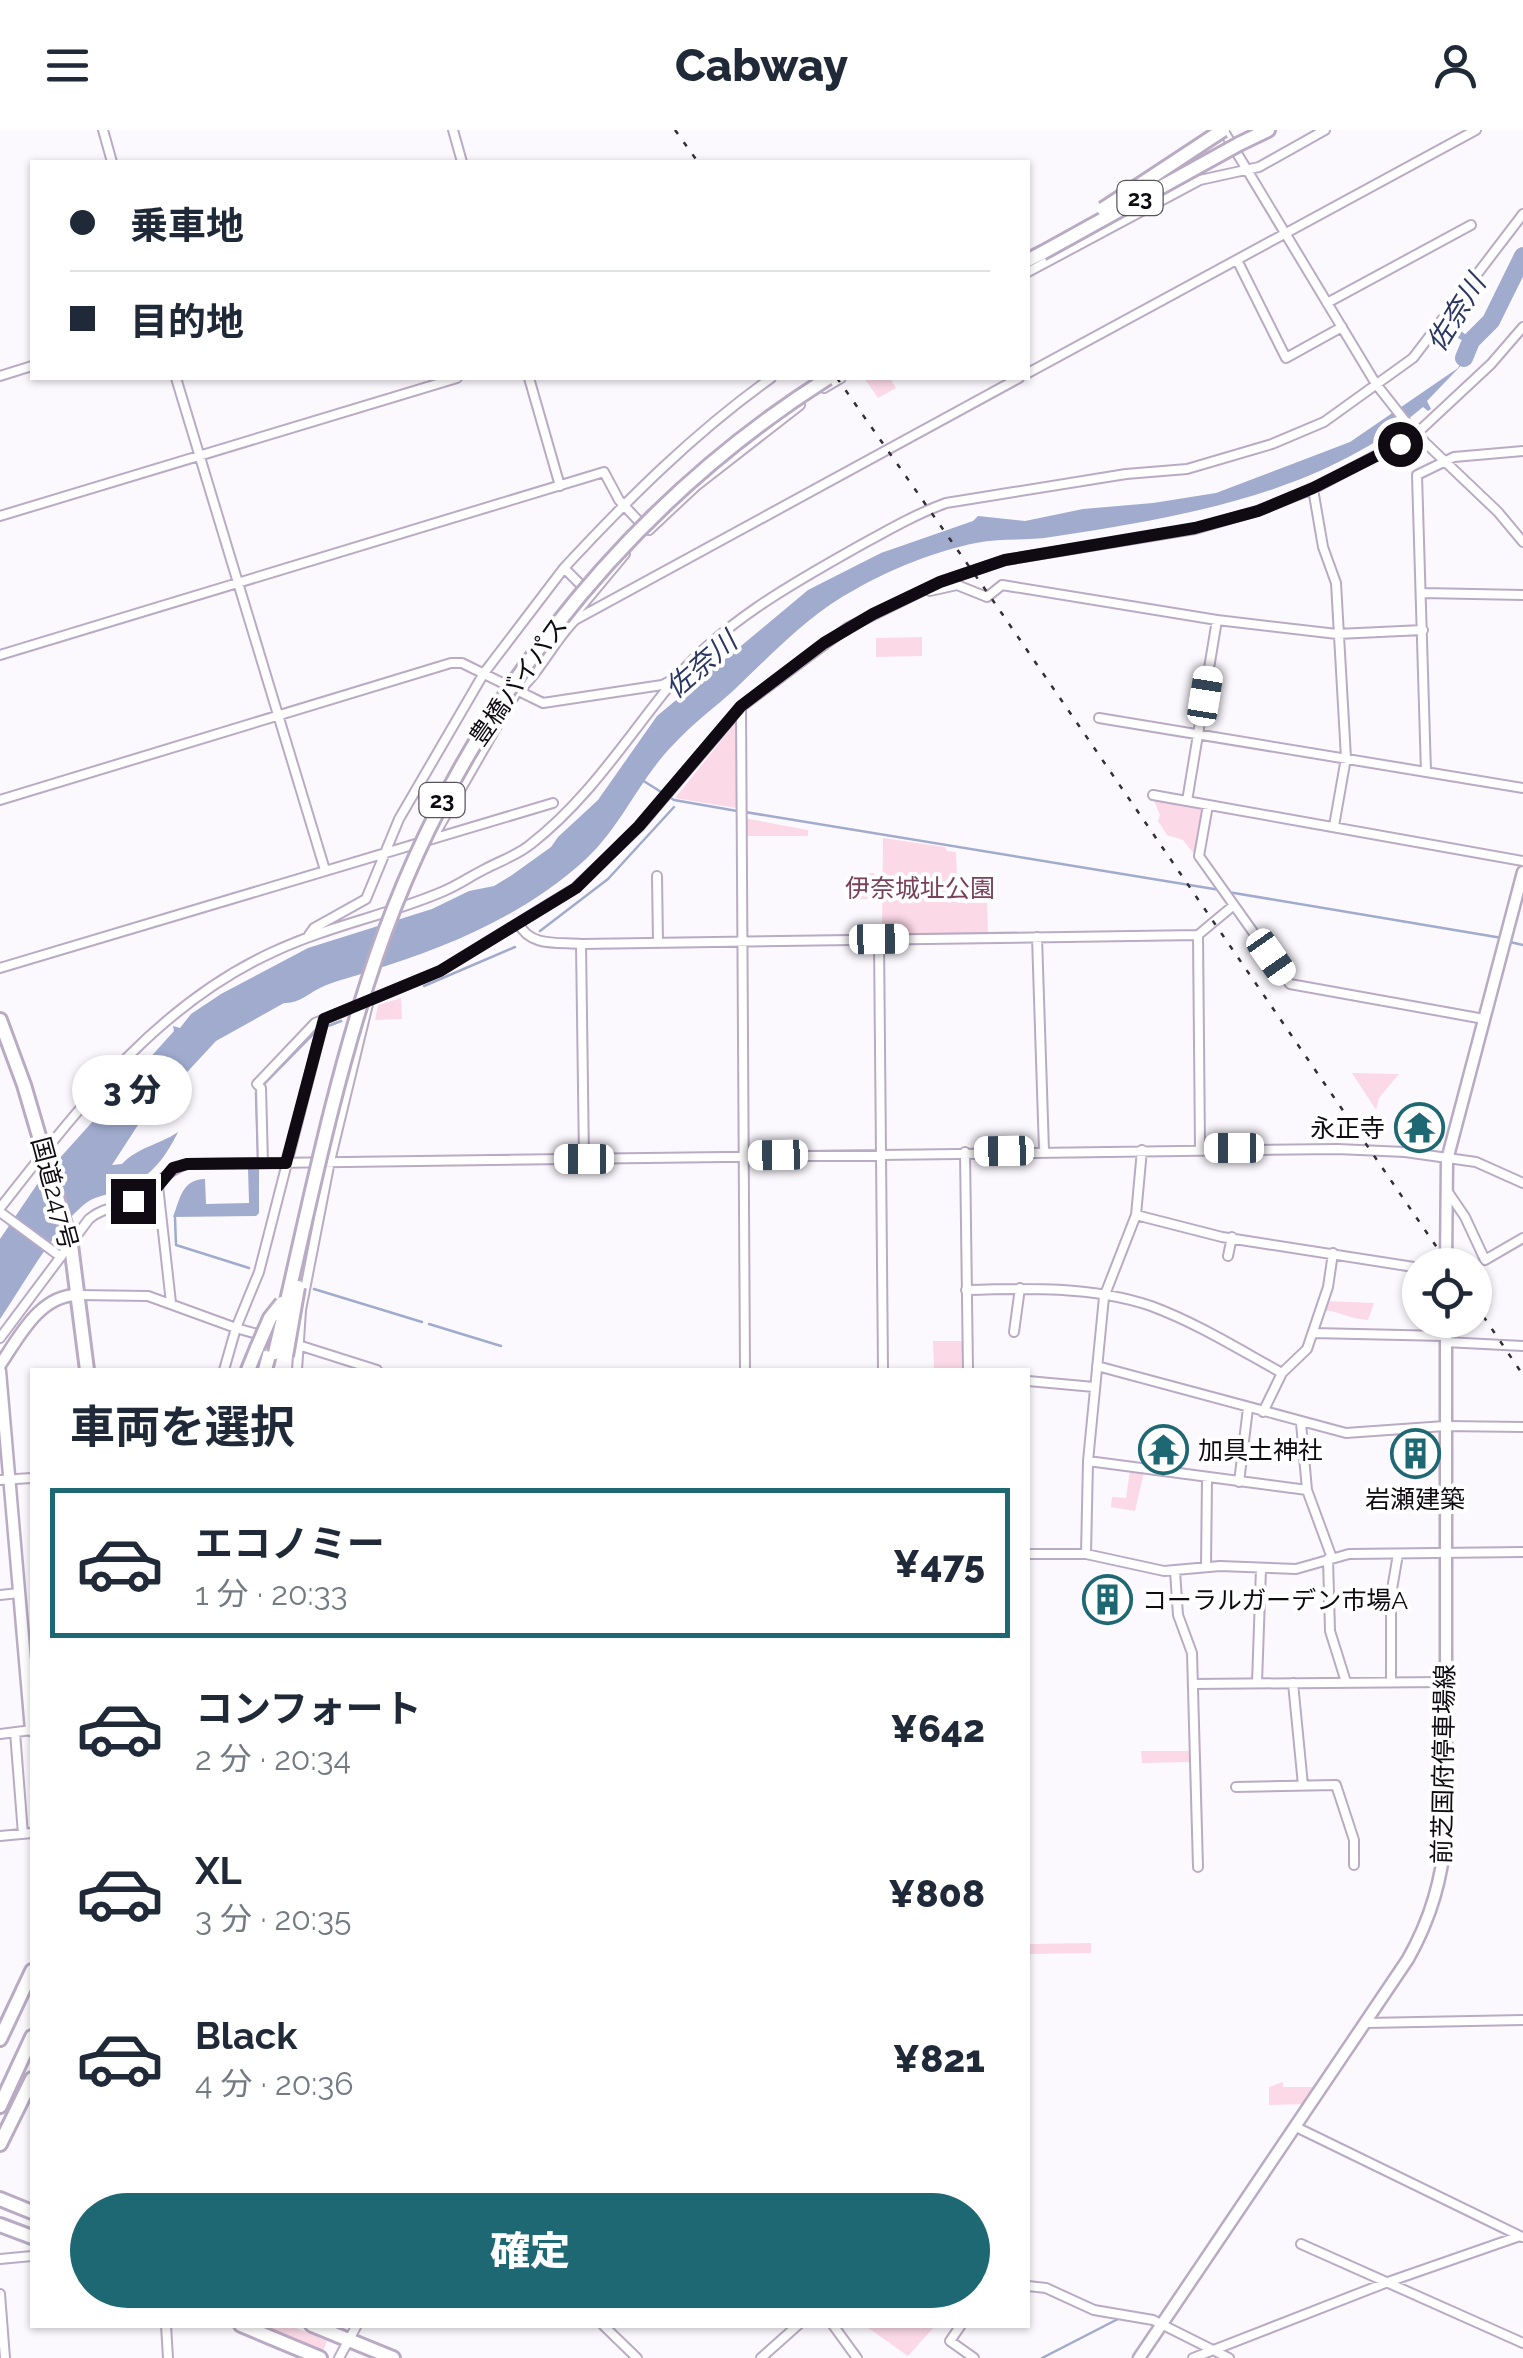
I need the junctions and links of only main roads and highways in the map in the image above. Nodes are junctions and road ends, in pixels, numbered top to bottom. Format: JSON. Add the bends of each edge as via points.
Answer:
{"nodes":[{"id":1,"x":1266,"y":130,"type":"edge"},
{"id":2,"x":1233,"y":134,"type":"edge"},
{"id":3,"x":1030,"y":256,"type":"edge"},
{"id":4,"x":1030,"y":256,"type":"edge"},
{"id":5,"x":815,"y":380,"type":"edge"},
{"id":6,"x":825,"y":380,"type":"edge"},
{"id":7,"x":1523,"y":872,"type":"edge"},
{"id":8,"x":0,"y":1020,"type":"edge"},
{"id":9,"x":1446,"y":1248,"type":"edge"},
{"id":10,"x":79,"y":1295,"type":"junction"},
{"id":11,"x":1445,"y":1338,"type":"edge"},
{"id":12,"x":275,"y":1355,"type":"edge"},
{"id":13,"x":0,"y":1368,"type":"edge"},
{"id":14,"x":88,"y":1368,"type":"edge"},
{"id":15,"x":252,"y":1368,"type":"edge"},
{"id":16,"x":5,"y":1480,"type":"edge"},
{"id":17,"x":30,"y":1709,"type":"edge"},
{"id":18,"x":30,"y":1975,"type":"edge"},
{"id":19,"x":0,"y":2039,"type":"edge"},
{"id":20,"x":30,"y":2041,"type":"edge"},
{"id":21,"x":30,"y":2055,"type":"edge"},
{"id":22,"x":30,"y":2083,"type":"edge"},
{"id":23,"x":0,"y":2106,"type":"edge"},
{"id":24,"x":0,"y":2119,"type":"edge"},
{"id":25,"x":0,"y":2144,"type":"edge"},
{"id":26,"x":0,"y":2199,"type":"edge"},
{"id":27,"x":30,"y":2211,"type":"edge"},
{"id":28,"x":0,"y":2225,"type":"edge"},
{"id":29,"x":30,"y":2237,"type":"edge"},
{"id":30,"x":248,"y":2328,"type":"edge"},
{"id":31,"x":320,"y":2328,"type":"edge"},
{"id":32,"x":320,"y":2358,"type":"edge"},
{"id":33,"x":394,"y":2358,"type":"edge"},
{"id":34,"x":1139,"y":2358,"type":"edge"}],
"edges":[{"from":1,"to":2,"type":"highway"},
{"from":2,"to":3,"type":"highway","number":"23","bridge":true},
{"from":2,"to":4,"type":"highway","number":"23","bridge":true},
{"from":5,"to":12,"type":"highway","name":"豊橋バイパス","number":"23","bridge":true,"via":[[700,464],[646,514],[540,635],[466,747],[408,858],[370,954],[282,1302]]},
{"from":6,"to":12,"type":"highway","name":"豊橋バイパス","number":"23","bridge":true,"via":[[760,424],[650,518],[581,593],[504,697],[441,804],[364,996]]},
{"from":7,"to":9,"type":"main road","via":[[1448,1160]]},
{"from":8,"to":10,"type":"highway","name":"国道247号","via":[[46,1156]]},
{"from":10,"to":13,"type":"main road","via":[[64,1294],[44,1308]]},
{"from":10,"to":14,"type":"highway","name":"国道247号"},
{"from":11,"to":34,"type":"main road","name":"前芝国府停車場線","via":[[1446,1834],[1439,1888],[1419,1940]]},
{"from":12,"to":15,"type":"highway"},
{"from":13,"to":16,"type":"main road"},
{"from":16,"to":17,"type":"main road"},
{"from":18,"to":19,"type":"highway"},
{"from":20,"to":23,"type":"highway"},
{"from":21,"to":24,"type":"highway"},
{"from":22,"to":25,"type":"highway"},
{"from":26,"to":27,"type":"highway"},
{"from":28,"to":29,"type":"highway"},
{"from":30,"to":32,"type":"highway"},
{"from":31,"to":33,"type":"highway"}]}
